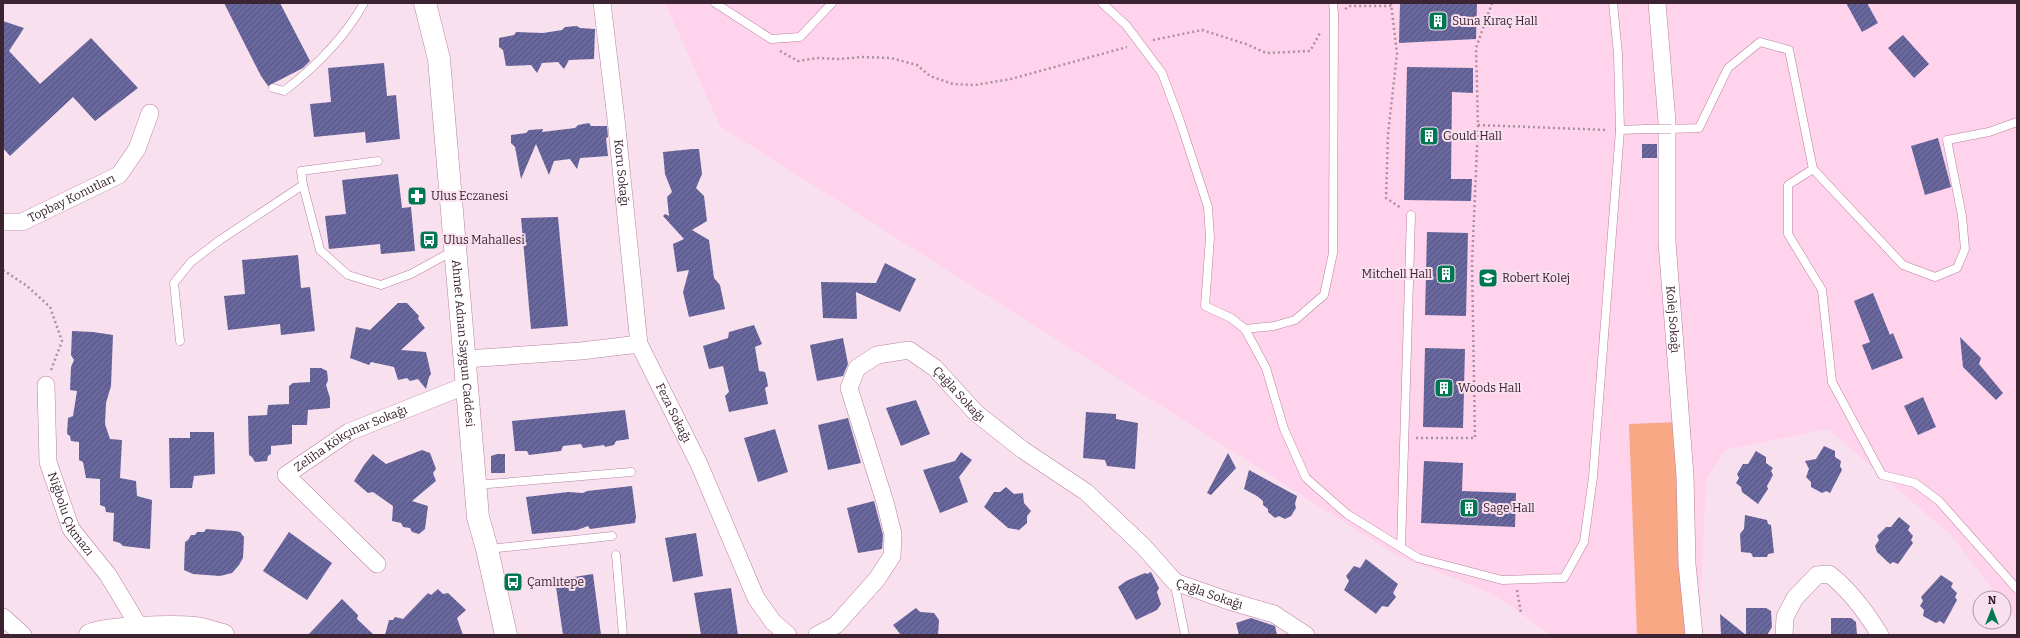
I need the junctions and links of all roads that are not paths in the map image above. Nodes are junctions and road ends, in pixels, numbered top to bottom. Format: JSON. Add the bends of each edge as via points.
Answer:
{"nodes":[{"id":1,"x":364,"y":3,"type":"edge"},
{"id":2,"x":425,"y":3,"type":"edge"},
{"id":3,"x":602,"y":3,"type":"edge"},
{"id":4,"x":715,"y":3,"type":"edge"},
{"id":5,"x":832,"y":3,"type":"edge"},
{"id":6,"x":1102,"y":3,"type":"edge"},
{"id":7,"x":1333,"y":3,"type":"edge"},
{"id":8,"x":1613,"y":3,"type":"edge"},
{"id":9,"x":1657,"y":3,"type":"edge"},
{"id":10,"x":273,"y":88,"type":"dead end"},
{"id":11,"x":150,"y":113,"type":"dead end"},
{"id":12,"x":2017,"y":122,"type":"edge"},
{"id":13,"x":1620,"y":130,"type":"junction"},
{"id":14,"x":378,"y":161,"type":"dead end"},
{"id":15,"x":1813,"y":169,"type":"junction"},
{"id":16,"x":303,"y":185,"type":"junction"},
{"id":17,"x":1411,"y":215,"type":"road end"},
{"id":18,"x":3,"y":222,"type":"edge"},
{"id":19,"x":456,"y":250,"type":"junction"},
{"id":20,"x":1245,"y":329,"type":"junction"},
{"id":21,"x":180,"y":341,"type":"dead end"},
{"id":22,"x":639,"y":344,"type":"junction"},
{"id":23,"x":465,"y":359,"type":"junction"},
{"id":24,"x":46,"y":385,"type":"road end"},
{"id":25,"x":467,"y":385,"type":"junction"},
{"id":26,"x":631,"y":472,"type":"dead end"},
{"id":27,"x":476,"y":485,"type":"junction"},
{"id":28,"x":612,"y":536,"type":"dead end"},
{"id":29,"x":1401,"y":547,"type":"junction"},
{"id":30,"x":487,"y":549,"type":"junction"},
{"id":31,"x":616,"y":555,"type":"dead end"},
{"id":32,"x":377,"y":564,"type":"dead end"},
{"id":33,"x":1174,"y":580,"type":"junction"},
{"id":34,"x":2017,"y":589,"type":"edge"},
{"id":35,"x":3,"y":617,"type":"edge"},
{"id":36,"x":152,"y":630,"type":"edge"},
{"id":37,"x":94,"y":634,"type":"edge"},
{"id":38,"x":23,"y":635,"type":"edge"},
{"id":39,"x":223,"y":635,"type":"edge"},
{"id":40,"x":506,"y":635,"type":"edge"},
{"id":41,"x":623,"y":635,"type":"edge"},
{"id":42,"x":788,"y":635,"type":"edge"},
{"id":43,"x":817,"y":635,"type":"edge"},
{"id":44,"x":1185,"y":635,"type":"edge"},
{"id":45,"x":1306,"y":635,"type":"edge"},
{"id":46,"x":1694,"y":635,"type":"edge"},
{"id":47,"x":1784,"y":635,"type":"edge"},
{"id":48,"x":1880,"y":635,"type":"edge"}],
"edges":[{"from":1,"to":10,"type":"lane","via":[[358,14],[315,65],[284,91]]},
{"from":2,"to":19,"type":"main road","name":"Ahmet Adnan Saygun Caddesi","via":[[439,59]]},
{"from":3,"to":22,"type":"street","name":"Koru Sokağı"},
{"from":4,"to":5,"type":"lane","via":[[771,39],[800,37]]},
{"from":6,"to":20,"type":"lane","via":[[1126,25],[1162,73],[1180,121],[1208,207],[1210,238],[1205,306],[1231,318]]},
{"from":7,"to":20,"type":"lane","via":[[1333,253],[1324,294],[1295,320],[1274,326]]},
{"from":8,"to":13,"type":"lane","via":[[1618,54]]},
{"from":9,"to":46,"type":"street","name":"Kolej Sokağı","via":[[1667,122],[1667,242],[1685,476],[1687,564]]},
{"from":11,"to":18,"type":"street","name":"Topbay Konutları","via":[[137,149],[119,175],[22,222]]},
{"from":12,"to":15,"type":"lane","via":[[1989,132],[1947,140],[1962,216],[1965,249],[1957,268],[1935,277],[1903,265]]},
{"from":13,"to":15,"type":"lane","bridge":true,"via":[[1699,128],[1728,68],[1760,42],[1789,50]]},
{"from":13,"to":29,"type":"lane","via":[[1593,477],[1584,542],[1564,578],[1515,580],[1502,580],[1418,558]]},
{"from":14,"to":16,"type":"lane","via":[[302,171]]},
{"from":15,"to":34,"type":"lane","via":[[1788,185],[1788,234],[1822,290],[1832,382],[1882,475],[1915,483],[1939,501]]},
{"from":16,"to":19,"type":"lane","via":[[320,250],[348,275],[381,285],[411,274]]},
{"from":16,"to":21,"type":"lane","via":[[220,240],[186,267],[174,283]]},
{"from":17,"to":29,"type":"lane"},
{"from":19,"to":23,"type":"main road","name":"Ahmet Adnan Saygun Caddesi"},
{"from":20,"to":29,"type":"lane","via":[[1266,368],[1284,429],[1306,478],[1347,514]]},
{"from":22,"to":23,"type":"street"},
{"from":22,"to":42,"type":"street","name":"Feza Sokağı","via":[[699,464],[756,598],[773,622]]},
{"from":23,"to":25,"type":"main road","name":"Ahmet Adnan Saygun Caddesi"},
{"from":24,"to":36,"type":"street","name":"Niğbolu Çıkmazı","via":[[48,462],[71,529]]},
{"from":25,"to":27,"type":"main road","name":"Ahmet Adnan Saygun Caddesi"},
{"from":25,"to":32,"type":"street","name":"Zeliha Kökçınar Sokağı","via":[[349,432],[286,475]]},
{"from":26,"to":27,"type":"lane"},
{"from":27,"to":30,"type":"main road","name":"Ahmet Adnan Saygun Caddesi","via":[[478,517]]},
{"from":28,"to":30,"type":"lane"},
{"from":30,"to":40,"type":"main road","name":"Ahmet Adnan Saygun Caddesi"},
{"from":31,"to":41,"type":"lane"},
{"from":33,"to":43,"type":"street","name":"Çağla Sokağı","via":[[1086,492],[1023,450],[976,413],[935,368],[909,350],[877,356],[857,368],[850,388],[893,534],[892,556],[877,579],[836,625]]},
{"from":33,"to":44,"type":"lane"},
{"from":33,"to":45,"type":"street","name":"Çağla Sokağı","via":[[1229,601],[1274,614]]},
{"from":35,"to":38,"type":"street"},
{"from":36,"to":37,"type":"main road"},
{"from":36,"to":39,"type":"main road","via":[[196,628]]},
{"from":47,"to":48,"type":"street","via":[[1784,617],[1795,598],[1817,575],[1829,574],[1840,582]]}]}
